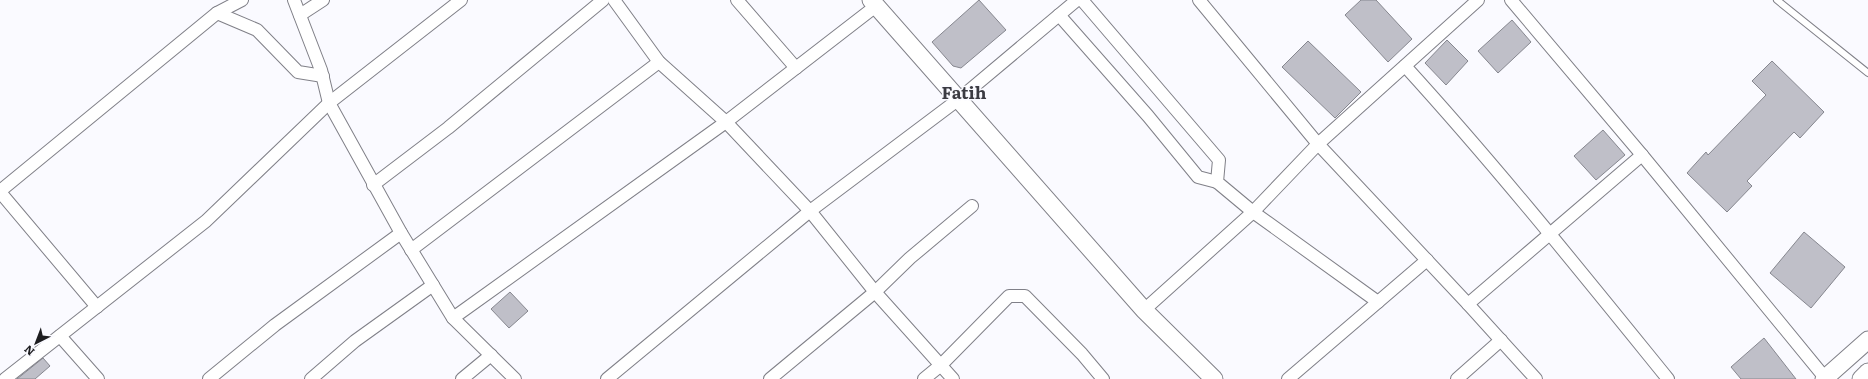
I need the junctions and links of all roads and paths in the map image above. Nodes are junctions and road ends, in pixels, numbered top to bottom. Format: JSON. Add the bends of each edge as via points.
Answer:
{"nodes":[{"id":1,"x":242,"y":0,"type":"edge"},
{"id":2,"x":294,"y":0,"type":"edge"},
{"id":3,"x":323,"y":0,"type":"edge"},
{"id":4,"x":461,"y":0,"type":"edge"},
{"id":5,"x":602,"y":0,"type":"edge"},
{"id":6,"x":614,"y":0,"type":"edge"},
{"id":7,"x":737,"y":0,"type":"edge"},
{"id":8,"x":1077,"y":0,"type":"edge"},
{"id":9,"x":1082,"y":0,"type":"edge"},
{"id":10,"x":1199,"y":0,"type":"edge"},
{"id":11,"x":1478,"y":0,"type":"edge"},
{"id":12,"x":1510,"y":0,"type":"edge"},
{"id":13,"x":1777,"y":0,"type":"edge"},
{"id":14,"x":873,"y":3,"type":"edge"},
{"id":15,"x":217,"y":13,"type":"junction"},
{"id":16,"x":1059,"y":15,"type":"junction"},
{"id":17,"x":300,"y":16,"type":"junction"},
{"id":18,"x":659,"y":62,"type":"junction"},
{"id":19,"x":1405,"y":66,"type":"junction"},
{"id":20,"x":796,"y":68,"type":"junction"},
{"id":21,"x":1868,"y":73,"type":"edge"},
{"id":22,"x":323,"y":76,"type":"junction"},
{"id":23,"x":959,"y":99,"type":"junction"},
{"id":24,"x":329,"y":103,"type":"junction"},
{"id":25,"x":726,"y":122,"type":"junction"},
{"id":26,"x":1318,"y":144,"type":"junction"},
{"id":27,"x":1642,"y":155,"type":"junction"},
{"id":28,"x":1217,"y":182,"type":"junction"},
{"id":29,"x":373,"y":185,"type":"junction"},
{"id":30,"x":0,"y":191,"type":"edge"},
{"id":31,"x":972,"y":206,"type":"dead end"},
{"id":32,"x":810,"y":211,"type":"junction"},
{"id":33,"x":1253,"y":212,"type":"junction"},
{"id":34,"x":401,"y":233,"type":"junction"},
{"id":35,"x":1551,"y":234,"type":"junction"},
{"id":36,"x":411,"y":250,"type":"junction"},
{"id":37,"x":1427,"y":260,"type":"junction"},
{"id":38,"x":433,"y":285,"type":"junction"},
{"id":39,"x":875,"y":292,"type":"junction"},
{"id":40,"x":1378,"y":302,"type":"junction"},
{"id":41,"x":1468,"y":304,"type":"junction"},
{"id":42,"x":97,"y":307,"type":"junction"},
{"id":43,"x":1144,"y":310,"type":"junction"},
{"id":44,"x":453,"y":318,"type":"junction"},
{"id":45,"x":60,"y":336,"type":"junction"},
{"id":46,"x":1500,"y":340,"type":"junction"},
{"id":47,"x":1868,"y":340,"type":"edge"},
{"id":48,"x":491,"y":355,"type":"junction"},
{"id":49,"x":941,"y":365,"type":"junction"},
{"id":50,"x":1868,"y":372,"type":"edge"},
{"id":51,"x":1464,"y":377,"type":"edge"},
{"id":52,"x":5,"y":379,"type":"edge"},
{"id":53,"x":98,"y":379,"type":"edge"},
{"id":54,"x":209,"y":379,"type":"edge"},
{"id":55,"x":311,"y":379,"type":"edge"},
{"id":56,"x":462,"y":379,"type":"edge"},
{"id":57,"x":515,"y":379,"type":"edge"},
{"id":58,"x":607,"y":379,"type":"edge"},
{"id":59,"x":770,"y":379,"type":"edge"},
{"id":60,"x":924,"y":379,"type":"edge"},
{"id":61,"x":953,"y":379,"type":"edge"},
{"id":62,"x":1103,"y":379,"type":"edge"},
{"id":63,"x":1214,"y":379,"type":"edge"},
{"id":64,"x":1288,"y":379,"type":"edge"},
{"id":65,"x":1536,"y":379,"type":"edge"},
{"id":66,"x":1668,"y":379,"type":"edge"},
{"id":67,"x":1825,"y":379,"type":"edge"},
{"id":68,"x":1861,"y":379,"type":"edge"}],
"edges":[{"from":1,"to":15,"type":"street"},
{"from":2,"to":17,"type":"street"},
{"from":3,"to":17,"type":"street"},
{"from":4,"to":24,"type":"street"},
{"from":5,"to":29,"type":"street","via":[[448,128]]},
{"from":6,"to":18,"type":"street"},
{"from":7,"to":20,"type":"street"},
{"from":8,"to":16,"type":"street"},
{"from":9,"to":28,"type":"street","via":[[1219,160]]},
{"from":10,"to":26,"type":"street"},
{"from":11,"to":19,"type":"street"},
{"from":12,"to":27,"type":"street"},
{"from":13,"to":21,"type":"lane"},
{"from":14,"to":20,"type":"street"},
{"from":14,"to":23,"type":"street"},
{"from":15,"to":22,"type":"street","via":[[257,30],[298,72]]},
{"from":15,"to":30,"type":"street"},
{"from":16,"to":23,"type":"street"},
{"from":16,"to":28,"type":"street","via":[[1198,177]]},
{"from":17,"to":22,"type":"street"},
{"from":18,"to":25,"type":"street"},
{"from":18,"to":36,"type":"street"},
{"from":19,"to":26,"type":"street"},
{"from":19,"to":35,"type":"street"},
{"from":20,"to":25,"type":"street"},
{"from":22,"to":24,"type":"street"},
{"from":23,"to":32,"type":"street"},
{"from":23,"to":43,"type":"street"},
{"from":24,"to":29,"type":"street"},
{"from":24,"to":42,"type":"street","via":[[206,221]]},
{"from":25,"to":32,"type":"street"},
{"from":25,"to":44,"type":"street"},
{"from":26,"to":33,"type":"street"},
{"from":26,"to":37,"type":"street"},
{"from":27,"to":35,"type":"street"},
{"from":27,"to":67,"type":"street"},
{"from":28,"to":33,"type":"street"},
{"from":29,"to":34,"type":"street"},
{"from":30,"to":42,"type":"street"},
{"from":31,"to":39,"type":"street","via":[[910,258]]},
{"from":32,"to":39,"type":"street"},
{"from":32,"to":58,"type":"street"},
{"from":33,"to":40,"type":"street"},
{"from":33,"to":43,"type":"street"},
{"from":34,"to":36,"type":"street"},
{"from":34,"to":54,"type":"street","via":[[275,325]]},
{"from":35,"to":41,"type":"street"},
{"from":35,"to":66,"type":"street"},
{"from":36,"to":38,"type":"street"},
{"from":37,"to":40,"type":"street"},
{"from":37,"to":41,"type":"street"},
{"from":38,"to":44,"type":"street"},
{"from":38,"to":55,"type":"street","via":[[355,341]]},
{"from":39,"to":49,"type":"street"},
{"from":39,"to":59,"type":"street"},
{"from":40,"to":64,"type":"street"},
{"from":41,"to":46,"type":"street"},
{"from":42,"to":45,"type":"street"},
{"from":43,"to":63,"type":"street"},
{"from":44,"to":48,"type":"street"},
{"from":45,"to":52,"type":"street"},
{"from":45,"to":53,"type":"street"},
{"from":46,"to":51,"type":"street"},
{"from":46,"to":65,"type":"street"},
{"from":47,"to":67,"type":"street"},
{"from":48,"to":56,"type":"street"},
{"from":48,"to":57,"type":"street"},
{"from":49,"to":60,"type":"street"},
{"from":49,"to":61,"type":"street"},
{"from":49,"to":62,"type":"street","via":[[1009,296],[1015,295],[1025,296]]},
{"from":50,"to":68,"type":"street"}]}
